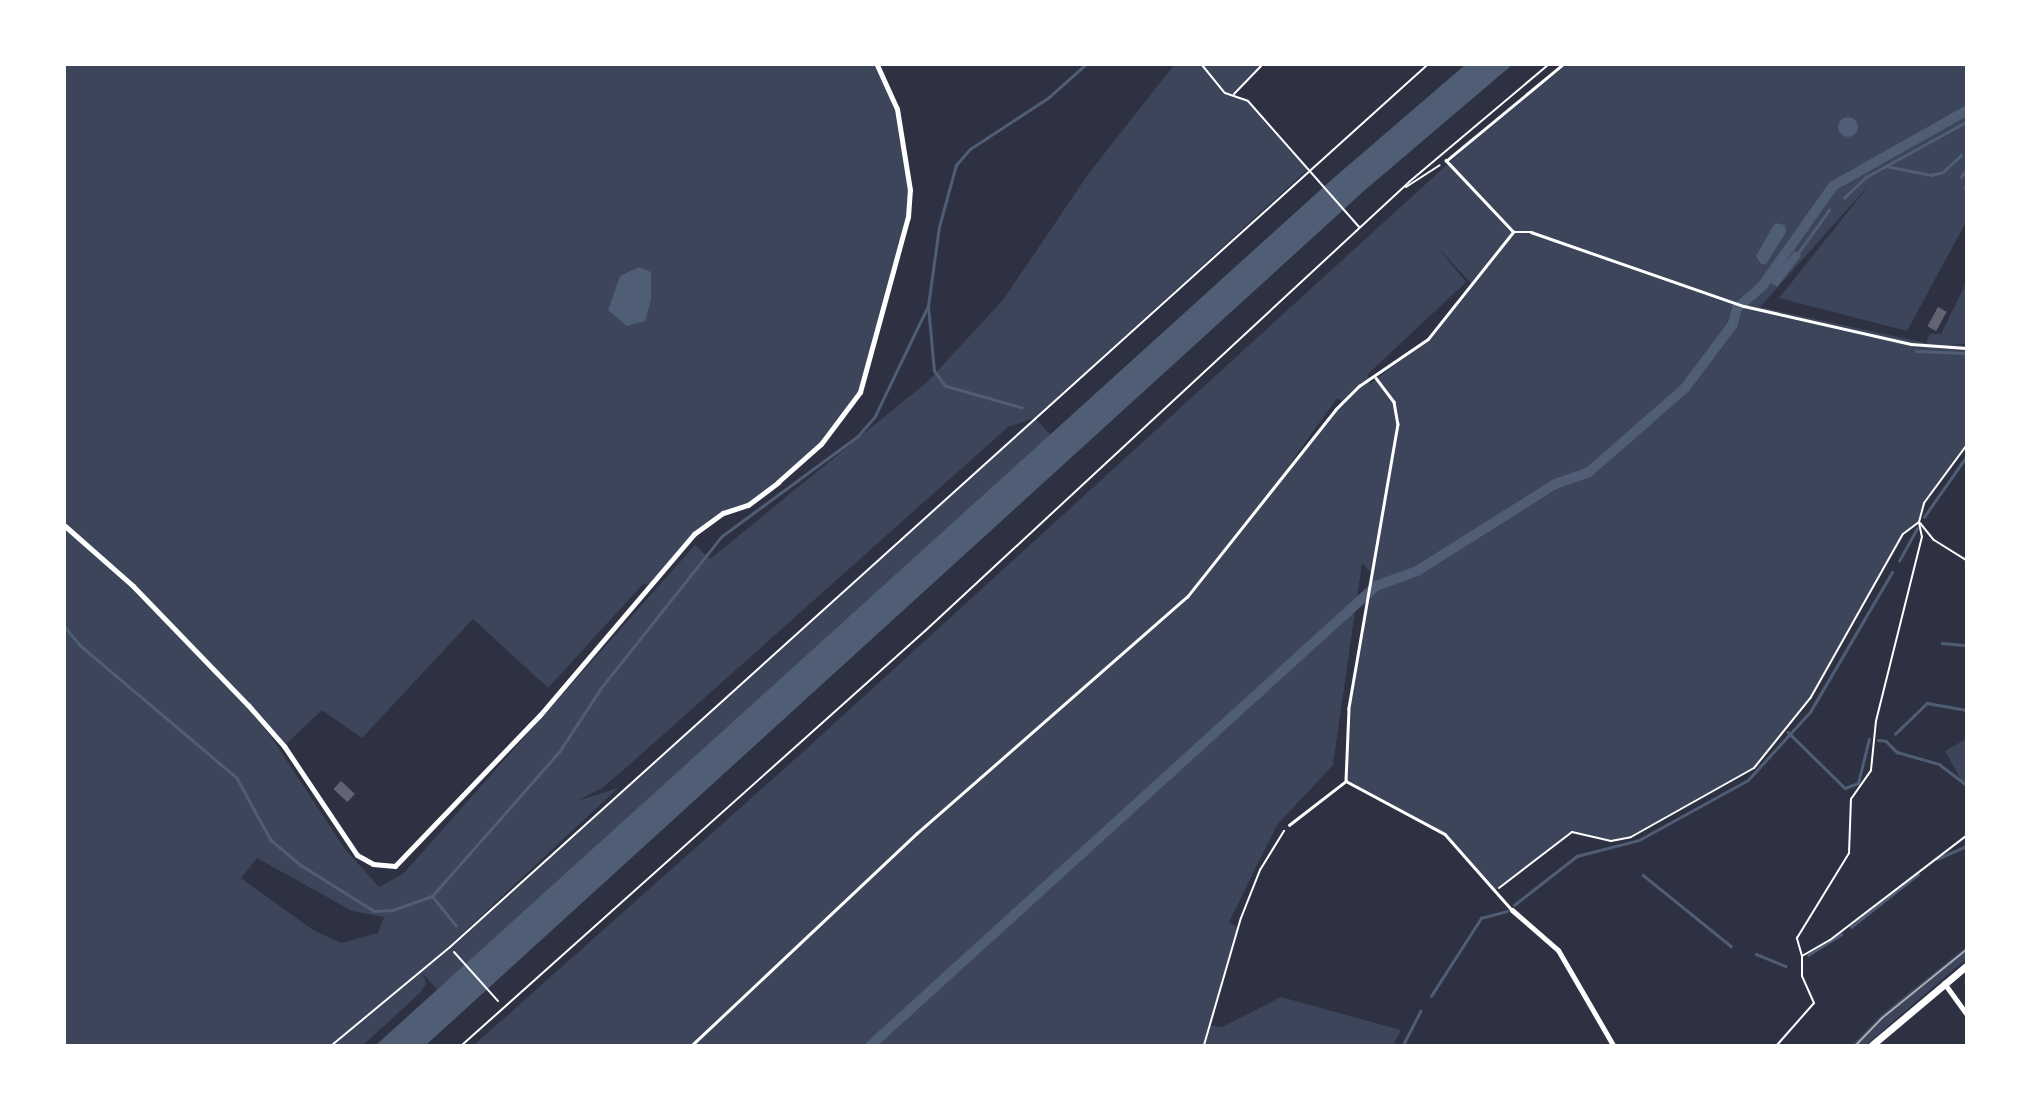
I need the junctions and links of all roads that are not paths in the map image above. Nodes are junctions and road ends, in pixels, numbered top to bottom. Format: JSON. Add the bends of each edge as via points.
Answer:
{"nodes":[{"id":1,"x":877,"y":65,"type":"edge"},
{"id":2,"x":1562,"y":65,"type":"edge"},
{"id":3,"x":1513,"y":232,"type":"junction"},
{"id":4,"x":1966,"y":348,"type":"edge"},
{"id":5,"x":1376,"y":378,"type":"junction"},
{"id":6,"x":65,"y":526,"type":"edge"},
{"id":7,"x":1346,"y":781,"type":"junction"},
{"id":8,"x":1289,"y":825,"type":"road end"},
{"id":9,"x":1513,"y":910,"type":"joint"},
{"id":10,"x":1966,"y":966,"type":"edge"},
{"id":11,"x":1944,"y":983,"type":"junction"},
{"id":12,"x":1966,"y":1013,"type":"edge"},
{"id":13,"x":692,"y":1045,"type":"edge"},
{"id":14,"x":1613,"y":1045,"type":"edge"},
{"id":15,"x":1872,"y":1045,"type":"edge"}],
"edges":[{"from":1,"to":6,"type":"street","via":[[897,109],[910,190],[908,217],[860,392],[821,444],[778,482],[748,505],[723,513],[694,534],[540,715],[395,866],[373,864],[357,855],[284,746],[248,705],[133,586]]},
{"from":2,"to":3,"type":"lane","via":[[1446,160]]},
{"from":3,"to":4,"type":"lane","via":[[1531,232],[1744,306],[1911,344]]},
{"from":3,"to":5,"type":"lane","via":[[1428,339]]},
{"from":5,"to":7,"type":"lane","via":[[1394,402],[1398,424],[1349,709]]},
{"from":5,"to":13,"type":"lane","via":[[1359,386],[1335,410],[1187,597],[916,834]]},
{"from":7,"to":8,"type":"lane"},
{"from":7,"to":9,"type":"lane","via":[[1445,834]]},
{"from":9,"to":14,"type":"street","via":[[1558,950]]},
{"from":10,"to":11,"type":"main road"},
{"from":11,"to":12,"type":"street"},
{"from":11,"to":15,"type":"main road"}]}
